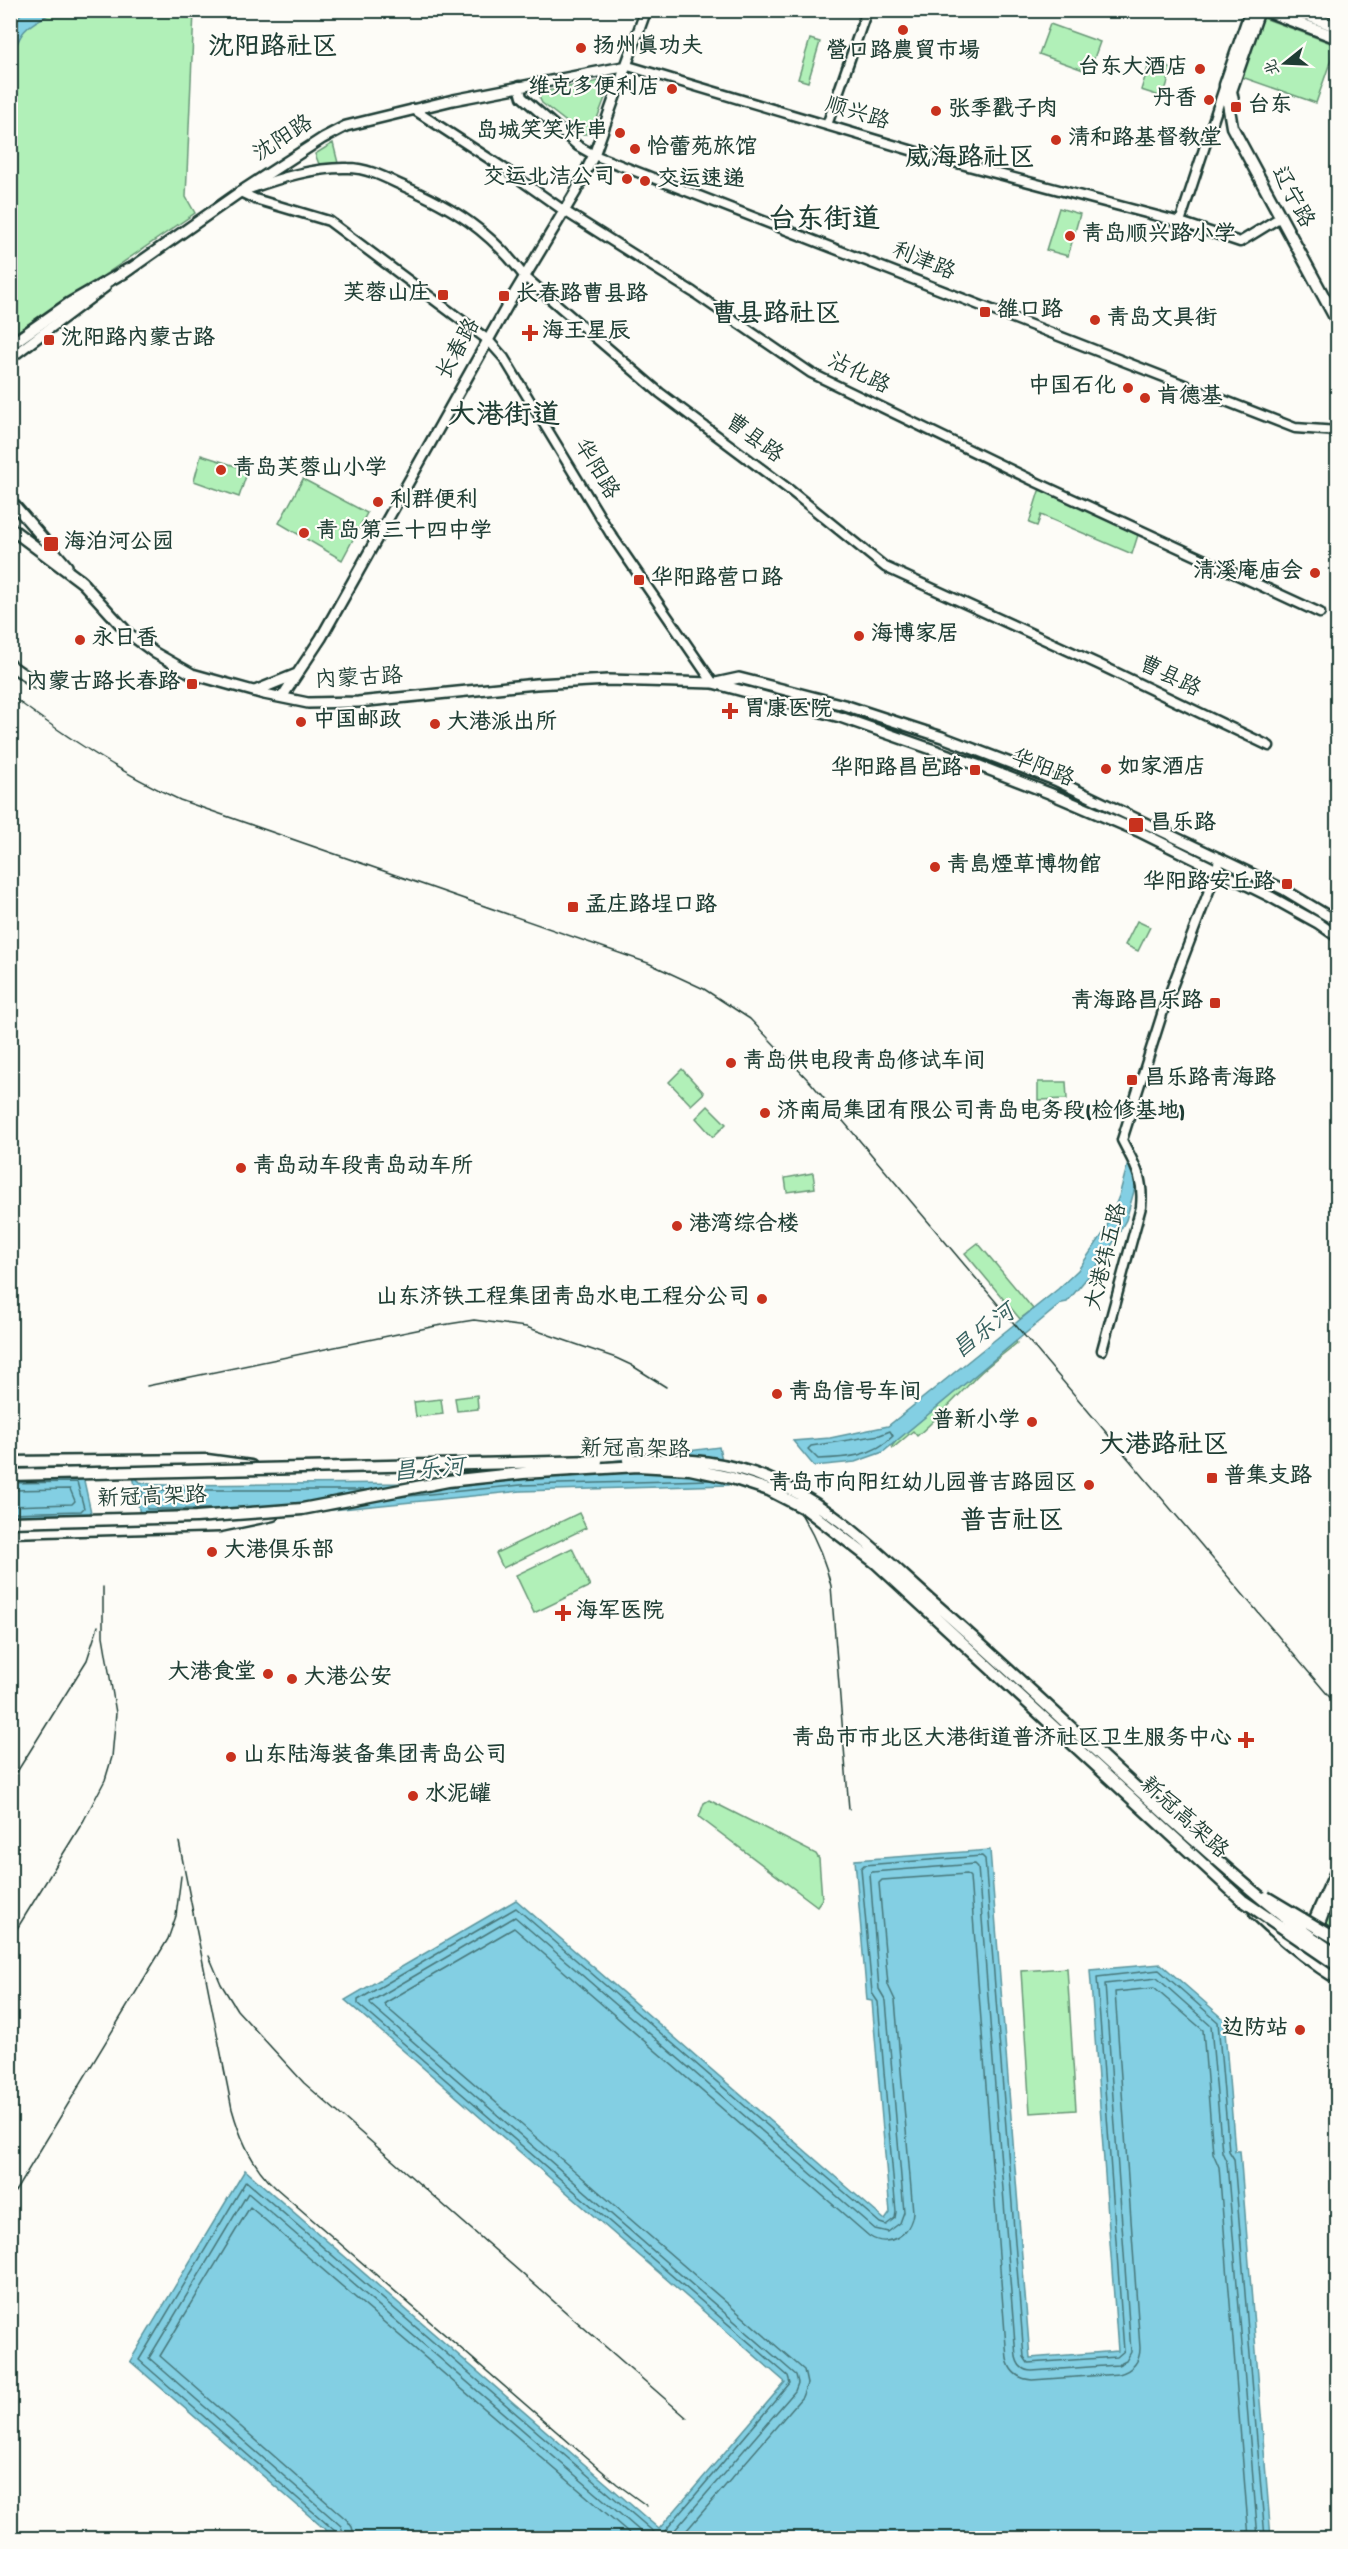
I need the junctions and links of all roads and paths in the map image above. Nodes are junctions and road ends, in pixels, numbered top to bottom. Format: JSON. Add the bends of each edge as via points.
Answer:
{"nodes":[{"id":1,"x":646,"y":10,"type":"edge"},
{"id":2,"x":865,"y":10,"type":"edge"},
{"id":3,"x":1251,"y":10,"type":"edge"},
{"id":4,"x":1259,"y":10,"type":"edge"},
{"id":5,"x":1264,"y":10,"type":"edge"},
{"id":6,"x":1294,"y":10,"type":"edge"},
{"id":7,"x":1338,"y":27,"type":"edge"},
{"id":8,"x":1338,"y":38,"type":"edge"},
{"id":9,"x":628,"y":66,"type":"junction"},
{"id":10,"x":519,"y":86,"type":"junction"},
{"id":11,"x":1228,"y":88,"type":"junction"},
{"id":12,"x":413,"y":109,"type":"junction"},
{"id":13,"x":826,"y":124,"type":"junction"},
{"id":14,"x":594,"y":154,"type":"junction"},
{"id":15,"x":240,"y":192,"type":"junction"},
{"id":16,"x":564,"y":210,"type":"junction"},
{"id":17,"x":1279,"y":218,"type":"junction"},
{"id":18,"x":1180,"y":222,"type":"junction"},
{"id":19,"x":129,"y":269,"type":"junction"},
{"id":20,"x":525,"y":277,"type":"junction"},
{"id":21,"x":1338,"y":315,"type":"edge"},
{"id":22,"x":1338,"y":323,"type":"edge"},
{"id":23,"x":488,"y":340,"type":"junction"},
{"id":24,"x":10,"y":345,"type":"edge"},
{"id":25,"x":10,"y":358,"type":"edge"},
{"id":26,"x":1338,"y":431,"type":"edge"},
{"id":27,"x":10,"y":500,"type":"edge"},
{"id":28,"x":10,"y":528,"type":"edge"},
{"id":29,"x":82,"y":582,"type":"junction"},
{"id":30,"x":1320,"y":613,"type":"dead end"},
{"id":31,"x":10,"y":664,"type":"edge"},
{"id":32,"x":297,"y":674,"type":"junction"},
{"id":33,"x":36,"y":682,"type":"dead end"},
{"id":34,"x":713,"y":683,"type":"junction"},
{"id":35,"x":255,"y":691,"type":"junction"},
{"id":36,"x":282,"y":697,"type":"junction"},
{"id":37,"x":1269,"y":746,"type":"dead end"},
{"id":38,"x":1223,"y":860,"type":"junction"},
{"id":39,"x":1217,"y":870,"type":"junction"},
{"id":40,"x":1338,"y":922,"type":"edge"},
{"id":41,"x":1338,"y":937,"type":"edge"},
{"id":42,"x":1102,"y":1350,"type":"dead end"},
{"id":43,"x":10,"y":1462,"type":"edge"},
{"id":44,"x":282,"y":1470,"type":"junction"},
{"id":45,"x":10,"y":1475,"type":"edge"},
{"id":46,"x":302,"y":1509,"type":"junction"},
{"id":47,"x":10,"y":1522,"type":"edge"},
{"id":48,"x":10,"y":1532,"type":"edge"},
{"id":49,"x":1338,"y":1864,"type":"edge"},
{"id":50,"x":1338,"y":1876,"type":"edge"},
{"id":51,"x":1239,"y":1881,"type":"junction"},
{"id":52,"x":1330,"y":1898,"type":"edge"},
{"id":53,"x":1242,"y":1900,"type":"junction"},
{"id":54,"x":1313,"y":1931,"type":"junction"},
{"id":55,"x":1338,"y":1941,"type":"edge"},
{"id":56,"x":1338,"y":1949,"type":"edge"},
{"id":57,"x":1305,"y":1954,"type":"joint"},
{"id":58,"x":1338,"y":1955,"type":"edge"},
{"id":59,"x":1338,"y":1966,"type":"edge"},
{"id":60,"x":1338,"y":1977,"type":"edge"}],
"edges":[{"from":1,"to":9,"type":"main road","name":"长春路"},
{"from":2,"to":13,"type":"street"},
{"from":3,"to":11,"type":"main road"},
{"from":4,"to":11,"type":"main road"},
{"from":5,"to":8,"type":"main road"},
{"from":6,"to":7,"type":"main road"},
{"from":9,"to":10,"type":"main road","name":"沈阳路"},
{"from":9,"to":13,"type":"street","name":"顺兴路"},
{"from":9,"to":14,"type":"main road","name":"长春路"},
{"from":10,"to":12,"type":"main road","name":"沈阳路"},
{"from":10,"to":14,"type":"street","name":"利津路","via":[[522,97],[578,146]]},
{"from":11,"to":17,"type":"main road","name":"辽宁路","via":[[1232,127]]},
{"from":11,"to":18,"type":"street"},
{"from":11,"to":21,"type":"main road","name":"辽宁路","via":[[1237,126]]},
{"from":12,"to":15,"type":"main road","name":"沈阳路","via":[[346,126]]},
{"from":12,"to":16,"type":"street","name":"沾化路"},
{"from":13,"to":18,"type":"street","name":"顺兴路"},
{"from":14,"to":16,"type":"main road","name":"长春路"},
{"from":14,"to":26,"type":"street","name":"利津路","via":[[1295,428]]},
{"from":15,"to":19,"type":"main road","name":"沈阳路"},
{"from":15,"to":20,"type":"street","name":"曹县路","via":[[312,172],[366,170],[464,216]]},
{"from":15,"to":23,"type":"street","name":"华阳路","via":[[329,221]]},
{"from":16,"to":20,"type":"main road","name":"长春路"},
{"from":16,"to":30,"type":"street","name":"沾化路","via":[[812,372],[1036,482]]},
{"from":17,"to":18,"type":"street","name":"顺兴路","via":[[1240,242]]},
{"from":17,"to":22,"type":"main road","name":"辽宁路"},
{"from":19,"to":24,"type":"main road","via":[[69,303]]},
{"from":19,"to":25,"type":"main road","name":"沈阳路"},
{"from":20,"to":23,"type":"main road","name":"长春路"},
{"from":20,"to":37,"type":"street","name":"曹县路","via":[[660,393],[791,490],[885,567]]},
{"from":23,"to":32,"type":"main road","name":"长春路"},
{"from":23,"to":34,"type":"street","name":"华阳路","via":[[504,358],[610,533]]},
{"from":27,"to":29,"type":"main road","name":"内蒙古路"},
{"from":28,"to":29,"type":"main road"},
{"from":29,"to":35,"type":"main road","name":"内蒙古路","via":[[128,633],[155,653],[192,674]]},
{"from":31,"to":33,"type":"main road"},
{"from":32,"to":35,"type":"main road"},
{"from":32,"to":36,"type":"main road","name":"长春路"},
{"from":34,"to":36,"type":"main road","name":"内蒙古路","via":[[546,683],[329,703]]},
{"from":34,"to":38,"type":"main road","name":"华阳路","via":[[739,678],[844,705],[920,730],[1055,780]]},
{"from":34,"to":39,"type":"main road","name":"华阳路","via":[[840,717],[977,765],[1128,827]]},
{"from":35,"to":36,"type":"main road","name":"内蒙古路"},
{"from":38,"to":39,"type":"street"},
{"from":38,"to":40,"type":"main road","name":"华阳路"},
{"from":39,"to":41,"type":"main road","name":"华阳路","via":[[1318,922]]},
{"from":39,"to":42,"type":"street","name":"大港纬五路","via":[[1164,1008],[1122,1140],[1141,1179],[1141,1207]]},
{"from":43,"to":44,"type":"main road","bridge":true,"via":[[207,1460]]},
{"from":44,"to":45,"type":"main road","name":"新冠高架路","bridge":true},
{"from":44,"to":51,"type":"main road","name":"新冠高架路","bridge":true,"via":[[678,1458],[737,1468],[781,1484],[820,1506],[857,1534]]},
{"from":46,"to":47,"type":"main road","name":"新冠高架路","bridge":true,"via":[[196,1517]]},
{"from":46,"to":48,"type":"main road","bridge":true,"via":[[220,1526]]},
{"from":46,"to":53,"type":"main road","name":"新冠高架路","bridge":true,"via":[[448,1481],[638,1466],[690,1469],[769,1490],[806,1509],[876,1563]]},
{"from":49,"to":52,"type":"street"},
{"from":50,"to":52,"type":"street"},
{"from":51,"to":55,"type":"main road","bridge":true},
{"from":51,"to":58,"type":"main road","name":"新冠高架路","bridge":true,"via":[[1286,1920]]},
{"from":52,"to":54,"type":"street"},
{"from":53,"to":59,"type":"main road","name":"新冠高架路","bridge":true},
{"from":53,"to":60,"type":"main road","bridge":true,"via":[[1315,1965]]},
{"from":54,"to":56,"type":"main road"},
{"from":54,"to":57,"type":"street"},
{"from":57,"to":60,"type":"main road"}]}
